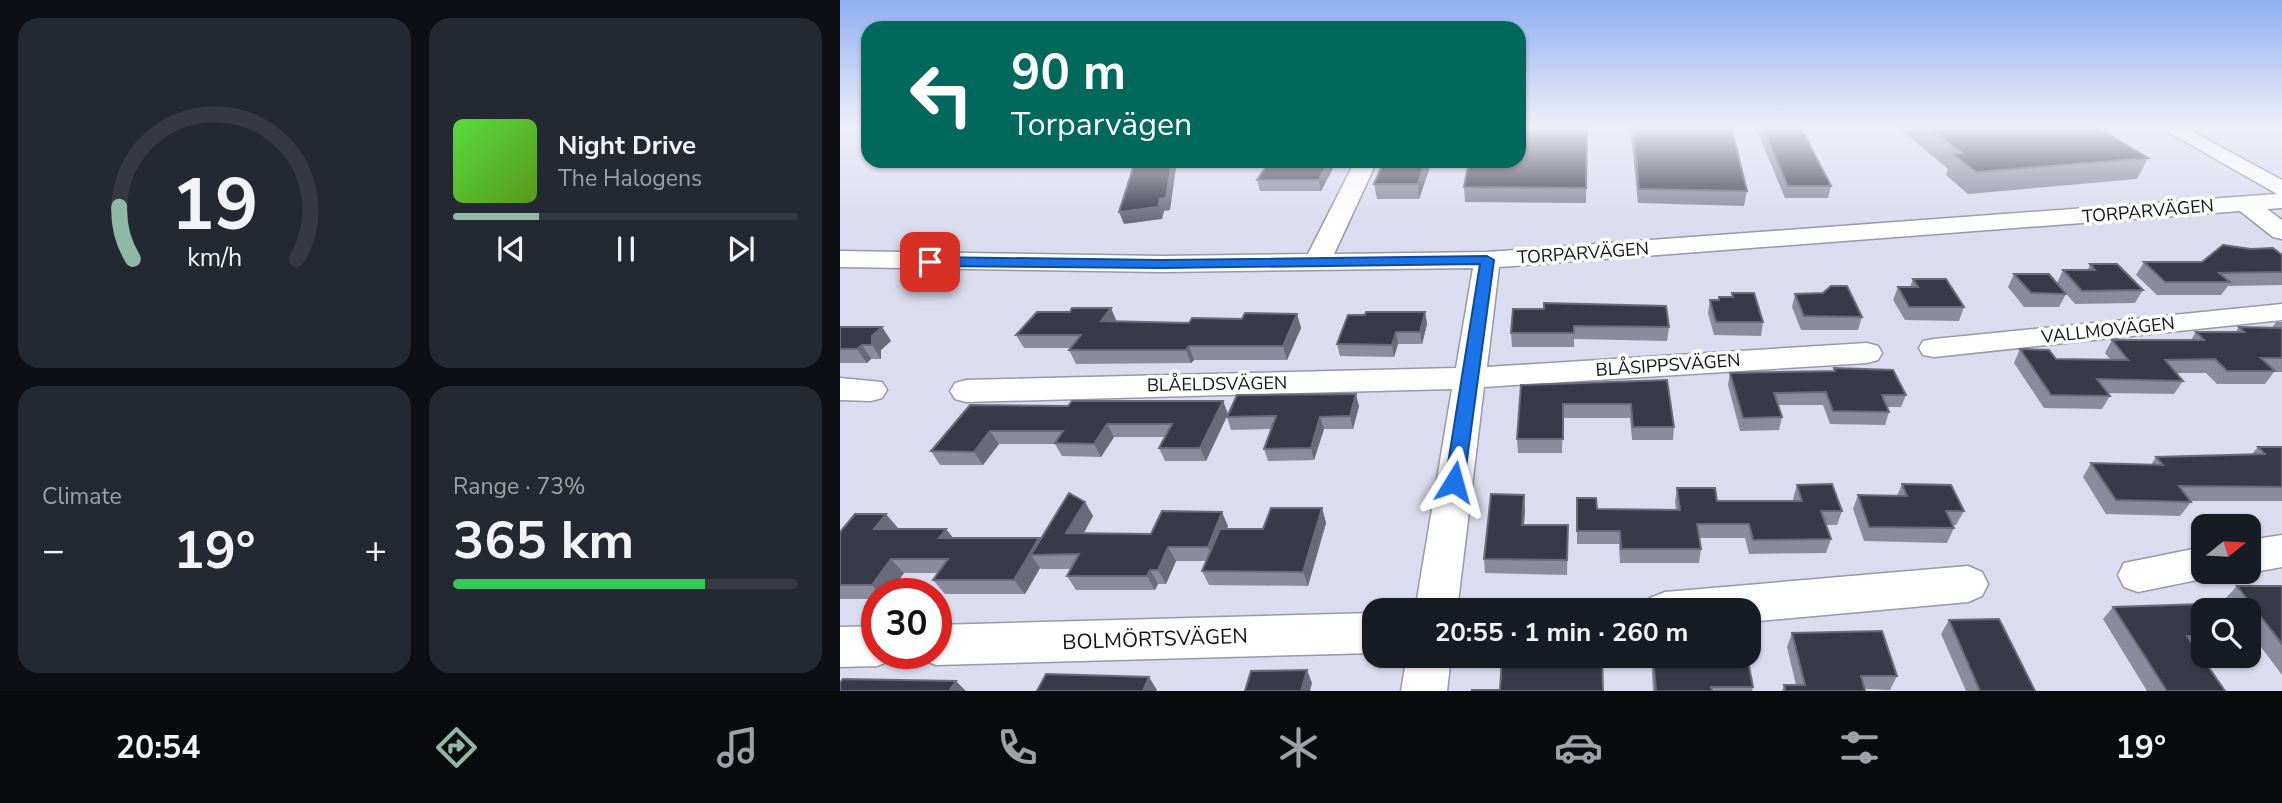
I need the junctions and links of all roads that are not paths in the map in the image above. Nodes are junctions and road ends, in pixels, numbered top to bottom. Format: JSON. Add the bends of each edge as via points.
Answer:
{"nodes":[{"id":1,"x":2225,"y":158,"type":"edge"},
{"id":2,"x":1363,"y":168,"type":"edge"},
{"id":3,"x":2282,"y":189,"type":"edge"},
{"id":4,"x":2282,"y":201,"type":"edge"},
{"id":5,"x":2244,"y":203,"type":"junction"},
{"id":6,"x":2282,"y":232,"type":"edge"},
{"id":7,"x":840,"y":260,"type":"edge"},
{"id":8,"x":1487,"y":260,"type":"junction"},
{"id":9,"x":1318,"y":261,"type":"junction"},
{"id":10,"x":2282,"y":312,"type":"edge"},
{"id":11,"x":1934,"y":348,"type":"dead end"},
{"id":12,"x":1867,"y":353,"type":"dead end"},
{"id":13,"x":1469,"y":378,"type":"junction"},
{"id":14,"x":966,"y":391,"type":"dead end"},
{"id":15,"x":2282,"y":551,"type":"edge"},
{"id":16,"x":2261,"y":554,"type":"edge"},
{"id":17,"x":2191,"y":566,"type":"edge"},
{"id":18,"x":2138,"y":575,"type":"dead end"},
{"id":19,"x":1968,"y":584,"type":"dead end"},
{"id":20,"x":1438,"y":598,"type":"edge"},
{"id":21,"x":1761,"y":602,"type":"edge"},
{"id":22,"x":1362,"y":633,"type":"edge"},
{"id":23,"x":952,"y":645,"type":"edge"},
{"id":24,"x":861,"y":646,"type":"edge"},
{"id":25,"x":840,"y":647,"type":"edge"},
{"id":26,"x":1427,"y":668,"type":"edge"},
{"id":27,"x":1424,"y":691,"type":"edge"}],
"edges":[{"from":1,"to":3,"type":"street"},
{"from":2,"to":9,"type":"street"},
{"from":4,"to":5,"type":"street","name":"TORPARVÄGEN"},
{"from":5,"to":6,"type":"street"},
{"from":5,"to":8,"type":"street","name":"TORPARVÄGEN"},
{"from":7,"to":9,"type":"street","name":"TORPARVÄGEN"},
{"from":8,"to":9,"type":"street","name":"TORPARVÄGEN"},
{"from":8,"to":13,"type":"street"},
{"from":10,"to":11,"type":"street","name":"VALLMOVÄGEN"},
{"from":12,"to":13,"type":"street","name":"BLÅSIPPSVÄGEN"},
{"from":13,"to":14,"type":"street","name":"BLÅELDSVÄGEN"},
{"from":13,"to":20,"type":"street"},
{"from":15,"to":16,"type":"street"},
{"from":17,"to":18,"type":"street"},
{"from":19,"to":21,"type":"street"},
{"from":22,"to":23,"type":"street","name":"BOLMÖRTSVÄGEN"},
{"from":24,"to":25,"type":"street"},
{"from":26,"to":27,"type":"street"}]}
